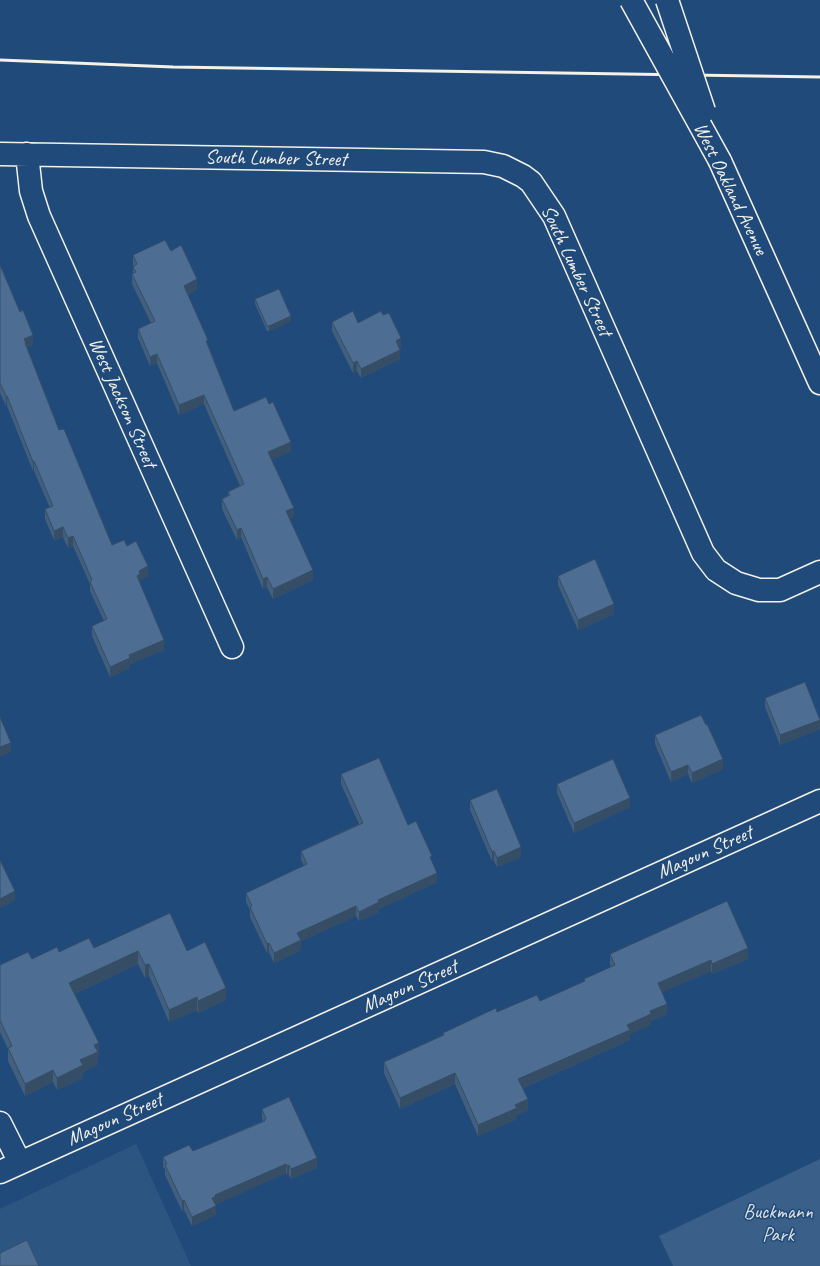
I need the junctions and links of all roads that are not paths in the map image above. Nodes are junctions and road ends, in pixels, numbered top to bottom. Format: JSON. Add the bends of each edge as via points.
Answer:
{"nodes":[{"id":1,"x":631,"y":0,"type":"edge"},
{"id":2,"x":667,"y":0,"type":"edge"},
{"id":3,"x":0,"y":154,"type":"edge"},
{"id":4,"x":27,"y":154,"type":"junction"},
{"id":5,"x":720,"y":162,"type":"junction"},
{"id":6,"x":820,"y":383,"type":"edge"},
{"id":7,"x":820,"y":572,"type":"edge"},
{"id":8,"x":232,"y":647,"type":"dead end"},
{"id":9,"x":820,"y":801,"type":"edge"},
{"id":10,"x":0,"y":1123,"type":"edge"},
{"id":11,"x":20,"y":1163,"type":"junction"},
{"id":12,"x":0,"y":1172,"type":"edge"}],
"edges":[{"from":1,"to":5,"type":"street","name":"West Oakland Avenue","bridge":true},
{"from":2,"to":5,"type":"street","bridge":true},
{"from":3,"to":4,"type":"street","name":"South Lumber Street"},
{"from":4,"to":7,"type":"street","name":"South Lumber Street","via":[[484,162],[503,166],[523,176],[531,182],[554,216],[703,553],[716,570],[736,583],[759,590],[780,590]]},
{"from":4,"to":8,"type":"street","name":"West Jackson Street","via":[[31,191],[39,216]]},
{"from":5,"to":6,"type":"street","name":"West Oakland Avenue"},
{"from":9,"to":11,"type":"street","name":"Magoun Street"},
{"from":10,"to":11,"type":"street"},
{"from":11,"to":12,"type":"street","name":"Magoun Street"}]}
